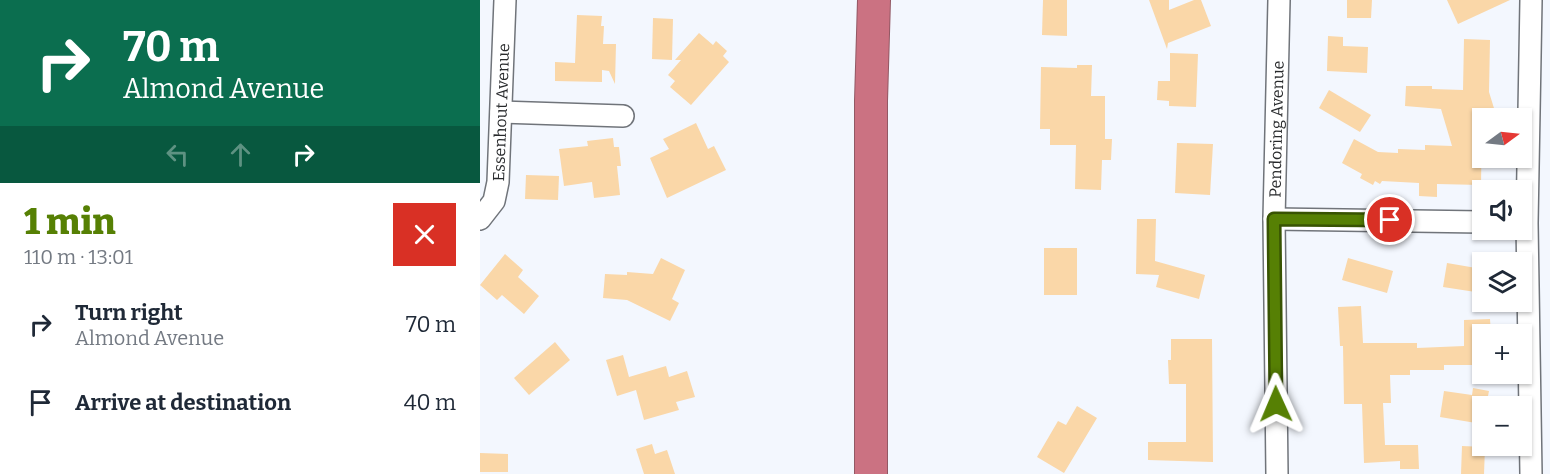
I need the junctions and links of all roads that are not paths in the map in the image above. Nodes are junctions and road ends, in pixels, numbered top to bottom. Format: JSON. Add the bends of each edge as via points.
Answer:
{"nodes":[{"id":1,"x":505,"y":0,"type":"edge"},
{"id":2,"x":874,"y":0,"type":"edge"},
{"id":3,"x":1279,"y":0,"type":"edge"},
{"id":4,"x":1531,"y":0,"type":"edge"},
{"id":5,"x":501,"y":112,"type":"junction"},
{"id":6,"x":623,"y":116,"type":"dead end"},
{"id":7,"x":1525,"y":180,"type":"edge"},
{"id":8,"x":480,"y":219,"type":"edge"},
{"id":9,"x":1274,"y":219,"type":"junction"},
{"id":10,"x":1472,"y":222,"type":"edge"},
{"id":11,"x":1524,"y":240,"type":"edge"},
{"id":12,"x":871,"y":474,"type":"edge"},
{"id":13,"x":1277,"y":474,"type":"edge"},
{"id":14,"x":1531,"y":474,"type":"edge"}],
"edges":[{"from":1,"to":5,"type":"street","name":"Essenhout Avenue"},
{"from":2,"to":12,"type":"highway"},
{"from":3,"to":9,"type":"street","name":"Pendoring Avenue"},
{"from":4,"to":7,"type":"street"},
{"from":5,"to":6,"type":"street"},
{"from":5,"to":8,"type":"street","name":"Essenhout Avenue","via":[[496,191],[490,208]]},
{"from":9,"to":10,"type":"street"},
{"from":9,"to":13,"type":"street","name":"Pendoring Avenue"},
{"from":11,"to":14,"type":"street"}]}
